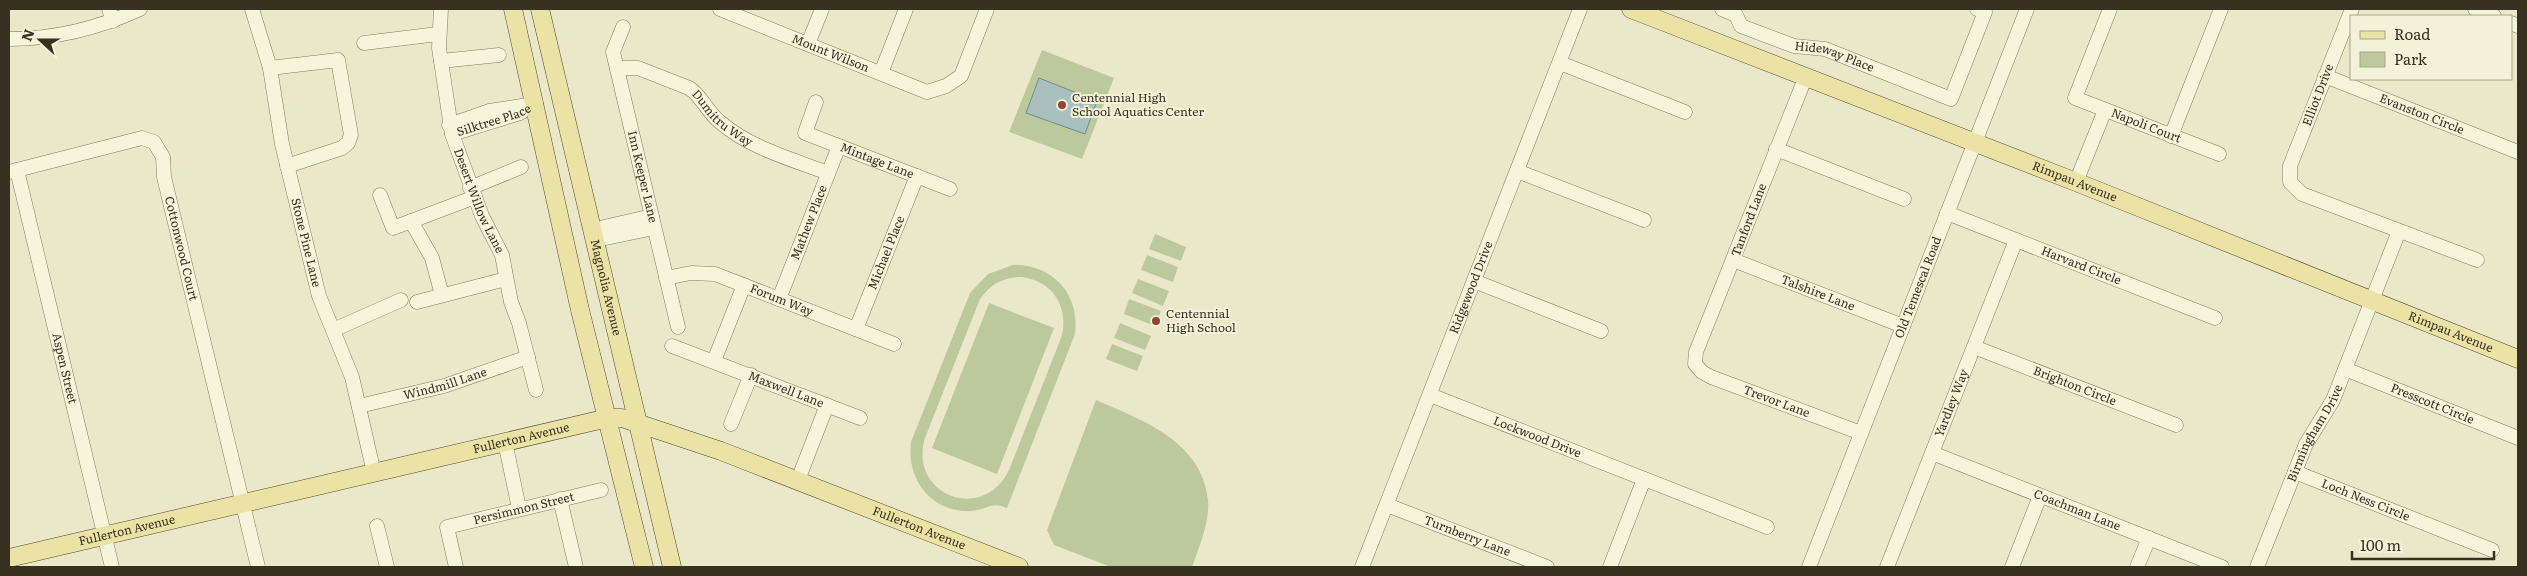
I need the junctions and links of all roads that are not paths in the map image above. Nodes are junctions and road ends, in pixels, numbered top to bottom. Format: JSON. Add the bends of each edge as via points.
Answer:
{"nodes":[{"id":1,"x":140,"y":9,"type":"edge"},
{"id":2,"x":252,"y":9,"type":"edge"},
{"id":3,"x":441,"y":9,"type":"edge"},
{"id":4,"x":513,"y":9,"type":"edge"},
{"id":5,"x":540,"y":9,"type":"edge"},
{"id":6,"x":720,"y":9,"type":"edge"},
{"id":7,"x":822,"y":9,"type":"edge"},
{"id":8,"x":906,"y":9,"type":"edge"},
{"id":9,"x":987,"y":9,"type":"edge"},
{"id":10,"x":1580,"y":9,"type":"edge"},
{"id":11,"x":1631,"y":9,"type":"edge"},
{"id":12,"x":1722,"y":9,"type":"edge"},
{"id":13,"x":1977,"y":9,"type":"edge"},
{"id":14,"x":2027,"y":9,"type":"edge"},
{"id":15,"x":2110,"y":9,"type":"edge"},
{"id":16,"x":2221,"y":9,"type":"edge"},
{"id":17,"x":2352,"y":9,"type":"edge"},
{"id":18,"x":2475,"y":9,"type":"edge"},
{"id":19,"x":736,"y":12,"type":"edge"},
{"id":20,"x":111,"y":15,"type":"edge"},
{"id":21,"x":2491,"y":15,"type":"edge"},
{"id":22,"x":624,"y":27,"type":"dead end"},
{"id":23,"x":438,"y":34,"type":"junction"},
{"id":24,"x":9,"y":39,"type":"edge"},
{"id":25,"x":364,"y":43,"type":"dead end"},
{"id":26,"x":808,"y":44,"type":"junction"},
{"id":27,"x":499,"y":55,"type":"dead end"},
{"id":28,"x":441,"y":61,"type":"junction"},
{"id":29,"x":1560,"y":63,"type":"junction"},
{"id":30,"x":270,"y":68,"type":"junction"},
{"id":31,"x":617,"y":68,"type":"junction"},
{"id":32,"x":881,"y":73,"type":"junction"},
{"id":33,"x":1806,"y":76,"type":"junction"},
{"id":34,"x":2325,"y":76,"type":"junction"},
{"id":35,"x":562,"y":98,"type":"junction"},
{"id":36,"x":816,"y":102,"type":"dead end"},
{"id":37,"x":536,"y":104,"type":"junction"},
{"id":38,"x":2105,"y":110,"type":"junction"},
{"id":39,"x":1685,"y":112,"type":"dead end"},
{"id":40,"x":450,"y":129,"type":"junction"},
{"id":41,"x":2171,"y":136,"type":"junction"},
{"id":42,"x":1974,"y":143,"type":"junction"},
{"id":43,"x":839,"y":146,"type":"junction"},
{"id":44,"x":1776,"y":149,"type":"junction"},
{"id":45,"x":2518,"y":152,"type":"edge"},
{"id":46,"x":2219,"y":154,"type":"dead end"},
{"id":47,"x":287,"y":166,"type":"junction"},
{"id":48,"x":522,"y":167,"type":"dead end"},
{"id":49,"x":13,"y":171,"type":"edge"},
{"id":50,"x":1518,"y":171,"type":"junction"},
{"id":51,"x":828,"y":173,"type":"junction"},
{"id":52,"x":916,"y":176,"type":"junction"},
{"id":53,"x":2076,"y":182,"type":"junction"},
{"id":54,"x":950,"y":189,"type":"dead end"},
{"id":55,"x":472,"y":192,"type":"junction"},
{"id":56,"x":380,"y":195,"type":"dead end"},
{"id":57,"x":1904,"y":199,"type":"dead end"},
{"id":58,"x":1947,"y":213,"type":"junction"},
{"id":59,"x":1644,"y":220,"type":"dead end"},
{"id":60,"x":411,"y":221,"type":"junction"},
{"id":61,"x":653,"y":222,"type":"junction"},
{"id":62,"x":2399,"y":231,"type":"junction"},
{"id":63,"x":593,"y":235,"type":"junction"},
{"id":64,"x":2016,"y":240,"type":"junction"},
{"id":65,"x":566,"y":242,"type":"junction"},
{"id":66,"x":1733,"y":260,"type":"junction"},
{"id":67,"x":2477,"y":260,"type":"dead end"},
{"id":68,"x":666,"y":278,"type":"junction"},
{"id":69,"x":506,"y":279,"type":"junction"},
{"id":70,"x":1474,"y":281,"type":"junction"},
{"id":71,"x":744,"y":285,"type":"junction"},
{"id":72,"x":442,"y":295,"type":"junction"},
{"id":73,"x":778,"y":299,"type":"junction"},
{"id":74,"x":2372,"y":299,"type":"junction"},
{"id":75,"x":401,"y":300,"type":"dead end"},
{"id":76,"x":417,"y":302,"type":"dead end"},
{"id":77,"x":2215,"y":318,"type":"dead end"},
{"id":78,"x":1903,"y":326,"type":"junction"},
{"id":79,"x":678,"y":327,"type":"dead end"},
{"id":80,"x":856,"y":329,"type":"junction"},
{"id":81,"x":333,"y":330,"type":"junction"},
{"id":82,"x":1601,"y":330,"type":"dead end"},
{"id":83,"x":894,"y":344,"type":"dead end"},
{"id":84,"x":672,"y":346,"type":"dead end"},
{"id":85,"x":1974,"y":347,"type":"junction"},
{"id":86,"x":528,"y":357,"type":"junction"},
{"id":87,"x":2518,"y":358,"type":"edge"},
{"id":88,"x":714,"y":361,"type":"junction"},
{"id":89,"x":1695,"y":364,"type":"joint"},
{"id":90,"x":2345,"y":369,"type":"junction"},
{"id":91,"x":751,"y":376,"type":"junction"},
{"id":92,"x":536,"y":390,"type":"dead end"},
{"id":93,"x":1430,"y":395,"type":"junction"},
{"id":94,"x":827,"y":405,"type":"junction"},
{"id":95,"x":359,"y":406,"type":"junction"},
{"id":96,"x":608,"y":418,"type":"junction"},
{"id":97,"x":860,"y":418,"type":"dead end"},
{"id":98,"x":638,"y":421,"type":"junction"},
{"id":99,"x":731,"y":424,"type":"dead end"},
{"id":100,"x":2176,"y":425,"type":"dead end"},
{"id":101,"x":1861,"y":433,"type":"junction"},
{"id":102,"x":2518,"y":438,"type":"edge"},
{"id":103,"x":505,"y":442,"type":"junction"},
{"id":104,"x":1932,"y":453,"type":"junction"},
{"id":105,"x":2295,"y":472,"type":"junction"},
{"id":106,"x":374,"y":473,"type":"junction"},
{"id":107,"x":1644,"y":479,"type":"junction"},
{"id":108,"x":798,"y":480,"type":"junction"},
{"id":109,"x":601,"y":490,"type":"dead end"},
{"id":110,"x":2040,"y":496,"type":"junction"},
{"id":111,"x":560,"y":499,"type":"junction"},
{"id":112,"x":244,"y":503,"type":"junction"},
{"id":113,"x":1387,"y":505,"type":"junction"},
{"id":114,"x":519,"y":508,"type":"junction"},
{"id":115,"x":377,"y":526,"type":"dead end"},
{"id":116,"x":1768,"y":528,"type":"dead end"},
{"id":117,"x":105,"y":536,"type":"junction"},
{"id":118,"x":2149,"y":538,"type":"junction"},
{"id":119,"x":2492,"y":550,"type":"dead end"},
{"id":120,"x":9,"y":558,"type":"edge"},
{"id":121,"x":112,"y":567,"type":"edge"},
{"id":122,"x":258,"y":567,"type":"edge"},
{"id":123,"x":388,"y":567,"type":"edge"},
{"id":124,"x":456,"y":567,"type":"edge"},
{"id":125,"x":576,"y":567,"type":"edge"},
{"id":126,"x":644,"y":567,"type":"edge"},
{"id":127,"x":672,"y":567,"type":"edge"},
{"id":128,"x":1019,"y":567,"type":"edge"},
{"id":129,"x":1362,"y":567,"type":"edge"},
{"id":130,"x":1547,"y":567,"type":"edge"},
{"id":131,"x":1610,"y":567,"type":"edge"},
{"id":132,"x":1809,"y":567,"type":"edge"},
{"id":133,"x":1887,"y":567,"type":"edge"},
{"id":134,"x":2012,"y":567,"type":"edge"},
{"id":135,"x":2137,"y":567,"type":"edge"},
{"id":136,"x":2222,"y":567,"type":"edge"},
{"id":137,"x":2257,"y":567,"type":"edge"}],
"edges":[{"from":1,"to":20,"type":"street"},
{"from":2,"to":30,"type":"street","name":"Stone Pine Lane"},
{"from":3,"to":23,"type":"street","name":"Desert Willow Lane"},
{"from":4,"to":37,"type":"main road"},
{"from":5,"to":35,"type":"main road","name":"Magnolia Avenue"},
{"from":6,"to":19,"type":"street","name":"Mount Wilson"},
{"from":7,"to":26,"type":"street"},
{"from":8,"to":32,"type":"street"},
{"from":9,"to":32,"type":"street","name":"Mount Wilson","via":[[961,76],[927,92]]},
{"from":10,"to":29,"type":"street","name":"Ridgewood Drive"},
{"from":11,"to":33,"type":"main road","name":"Rimpau Avenue"},
{"from":12,"to":13,"type":"street","name":"Hideway Place","via":[[1736,16],[1742,26],[1794,46],[1825,49],[1952,99],[1985,12]]},
{"from":14,"to":42,"type":"street","name":"Old Temescal Road"},
{"from":15,"to":38,"type":"street","name":"Napoli Court","via":[[2075,98]]},
{"from":16,"to":41,"type":"street"},
{"from":17,"to":34,"type":"street","name":"Elliot Drive"},
{"from":18,"to":21,"type":"street"},
{"from":19,"to":26,"type":"street","name":"Mount Wilson"},
{"from":20,"to":24,"type":"street","via":[[41,39]]},
{"from":22,"to":31,"type":"street","name":"Inn Keeper Lane","via":[[613,52]]},
{"from":23,"to":25,"type":"street"},
{"from":23,"to":28,"type":"street","name":"Desert Willow Lane"},
{"from":26,"to":32,"type":"street","name":"Mount Wilson"},
{"from":27,"to":28,"type":"street"},
{"from":28,"to":40,"type":"street","name":"Desert Willow Lane"},
{"from":29,"to":39,"type":"street"},
{"from":29,"to":50,"type":"street","name":"Ridgewood Drive"},
{"from":30,"to":47,"type":"street","name":"Stone Pine Lane"},
{"from":30,"to":47,"type":"street","via":[[338,60],[351,135],[348,143],[342,148]]},
{"from":31,"to":51,"type":"street","name":"Dumitru Way","via":[[638,68],[689,88],[696,92],[718,122],[743,139]]},
{"from":31,"to":61,"type":"street","name":"Inn Keeper Lane"},
{"from":33,"to":42,"type":"main road","name":"Rimpau Avenue"},
{"from":33,"to":44,"type":"street","name":"Tanford Lane"},
{"from":34,"to":45,"type":"street","name":"Evanston Circle"},
{"from":34,"to":62,"type":"street","name":"Elliot Drive","via":[[2290,166],[2290,182],[2302,194]]},
{"from":35,"to":37,"type":"main road"},
{"from":35,"to":63,"type":"main road","name":"Magnolia Avenue"},
{"from":36,"to":43,"type":"street","name":"Mintage Lane","via":[[805,133]]},
{"from":37,"to":40,"type":"street","name":"Silktree Place","via":[[489,111]]},
{"from":37,"to":65,"type":"main road"},
{"from":38,"to":41,"type":"street","name":"Napoli Court"},
{"from":38,"to":53,"type":"street"},
{"from":40,"to":55,"type":"street","name":"Desert Willow Lane"},
{"from":41,"to":46,"type":"street","name":"Napoli Court"},
{"from":42,"to":53,"type":"main road","name":"Rimpau Avenue"},
{"from":42,"to":58,"type":"street","name":"Old Temescal Road"},
{"from":43,"to":51,"type":"street","name":"Mathew Place"},
{"from":43,"to":52,"type":"street","name":"Mintage Lane"},
{"from":44,"to":57,"type":"street"},
{"from":44,"to":66,"type":"street","name":"Tanford Lane"},
{"from":47,"to":81,"type":"street","name":"Stone Pine Lane","via":[[319,296]]},
{"from":48,"to":55,"type":"street"},
{"from":49,"to":112,"type":"street","name":"Cottonwood Court","via":[[142,138],[154,142],[163,157],[164,177]]},
{"from":49,"to":117,"type":"street","name":"Aspen Street"},
{"from":50,"to":59,"type":"street"},
{"from":50,"to":70,"type":"street","name":"Ridgewood Drive"},
{"from":51,"to":73,"type":"street","name":"Mathew Place"},
{"from":52,"to":54,"type":"street","name":"Mintage Lane"},
{"from":52,"to":80,"type":"street","name":"Michael Place"},
{"from":53,"to":74,"type":"main road","name":"Rimpau Avenue"},
{"from":55,"to":60,"type":"street"},
{"from":55,"to":69,"type":"street","name":"Desert Willow Lane","via":[[502,255]]},
{"from":56,"to":60,"type":"street","via":[[393,228]]},
{"from":58,"to":64,"type":"street","name":"Harvard Circle"},
{"from":58,"to":78,"type":"street","name":"Old Temescal Road"},
{"from":60,"to":72,"type":"street","via":[[432,258]]},
{"from":61,"to":63,"type":"street","via":[[604,227]]},
{"from":61,"to":68,"type":"street","name":"Inn Keeper Lane"},
{"from":62,"to":67,"type":"street"},
{"from":62,"to":74,"type":"street","name":"Birmingham Drive"},
{"from":63,"to":65,"type":"main road"},
{"from":63,"to":98,"type":"main road","name":"Magnolia Avenue"},
{"from":64,"to":77,"type":"street","name":"Harvard Circle"},
{"from":64,"to":85,"type":"street","name":"Yardley Way"},
{"from":65,"to":96,"type":"main road"},
{"from":66,"to":78,"type":"street","name":"Talshire Lane"},
{"from":66,"to":89,"type":"street","name":"Tanford Lane","via":[[1696,352]]},
{"from":68,"to":71,"type":"street","name":"Forum Way","via":[[703,272]]},
{"from":68,"to":79,"type":"street","name":"Inn Keeper Lane"},
{"from":69,"to":72,"type":"street"},
{"from":69,"to":86,"type":"street","name":"Desert Willow Lane"},
{"from":70,"to":82,"type":"street"},
{"from":70,"to":93,"type":"street","name":"Ridgewood Drive"},
{"from":71,"to":73,"type":"street","name":"Forum Way"},
{"from":71,"to":88,"type":"street"},
{"from":72,"to":76,"type":"street"},
{"from":73,"to":80,"type":"street","name":"Forum Way"},
{"from":74,"to":87,"type":"main road","name":"Rimpau Avenue"},
{"from":74,"to":90,"type":"street","name":"Birmingham Drive"},
{"from":75,"to":81,"type":"street"},
{"from":78,"to":101,"type":"street","name":"Old Temescal Road"},
{"from":80,"to":83,"type":"street","name":"Forum Way"},
{"from":81,"to":95,"type":"street","name":"Stone Pine Lane","via":[[352,377]]},
{"from":84,"to":88,"type":"street"},
{"from":85,"to":100,"type":"street","name":"Brighton Circle"},
{"from":85,"to":104,"type":"street","name":"Yardley Way"},
{"from":86,"to":92,"type":"street","name":"Desert Willow Lane"},
{"from":86,"to":95,"type":"street","name":"Windmill Lane","via":[[444,386]]},
{"from":88,"to":91,"type":"street","name":"Maxwell Lane"},
{"from":89,"to":101,"type":"street","name":"Trevor Lane","via":[[1711,377]]},
{"from":90,"to":102,"type":"street","name":"Presscott Circle"},
{"from":90,"to":105,"type":"street","name":"Birmingham Drive","via":[[2333,400],[2306,444]]},
{"from":91,"to":94,"type":"street","name":"Maxwell Lane"},
{"from":91,"to":99,"type":"street"},
{"from":93,"to":107,"type":"street","name":"Lockwood Drive"},
{"from":93,"to":113,"type":"street","name":"Ridgewood Drive"},
{"from":94,"to":97,"type":"street","name":"Maxwell Lane"},
{"from":94,"to":108,"type":"street"},
{"from":95,"to":106,"type":"street","name":"Stone Pine Lane"},
{"from":96,"to":98,"type":"main road","name":"Fullerton Avenue"},
{"from":96,"to":103,"type":"main road","name":"Fullerton Avenue"},
{"from":96,"to":126,"type":"main road"},
{"from":98,"to":108,"type":"main road","name":"Fullerton Avenue"},
{"from":98,"to":127,"type":"main road","name":"Magnolia Avenue"},
{"from":101,"to":132,"type":"street","name":"Old Temescal Road"},
{"from":103,"to":106,"type":"main road","name":"Fullerton Avenue"},
{"from":103,"to":114,"type":"street"},
{"from":104,"to":110,"type":"street","name":"Coachman Lane"},
{"from":104,"to":133,"type":"street","name":"Yardley Way"},
{"from":105,"to":119,"type":"street","name":"Loch Ness Circle"},
{"from":105,"to":137,"type":"street","name":"Birmingham Drive"},
{"from":106,"to":112,"type":"main road","name":"Fullerton Avenue"},
{"from":107,"to":116,"type":"street","name":"Lockwood Drive"},
{"from":107,"to":131,"type":"street"},
{"from":108,"to":128,"type":"main road","name":"Fullerton Avenue"},
{"from":109,"to":111,"type":"street","name":"Persimmon Street"},
{"from":110,"to":118,"type":"street","name":"Coachman Lane"},
{"from":110,"to":134,"type":"street"},
{"from":111,"to":114,"type":"street","name":"Persimmon Street"},
{"from":111,"to":125,"type":"street"},
{"from":112,"to":117,"type":"main road","name":"Fullerton Avenue"},
{"from":112,"to":122,"type":"street","name":"Cottonwood Court"},
{"from":113,"to":129,"type":"street","name":"Ridgewood Drive"},
{"from":113,"to":130,"type":"street","name":"Turnberry Lane"},
{"from":114,"to":124,"type":"street","name":"Persimmon Street","via":[[447,527]]},
{"from":115,"to":123,"type":"street"},
{"from":117,"to":120,"type":"main road","name":"Fullerton Avenue"},
{"from":117,"to":121,"type":"street","name":"Aspen Street"},
{"from":118,"to":135,"type":"street"},
{"from":118,"to":136,"type":"street","name":"Coachman Lane"}]}
